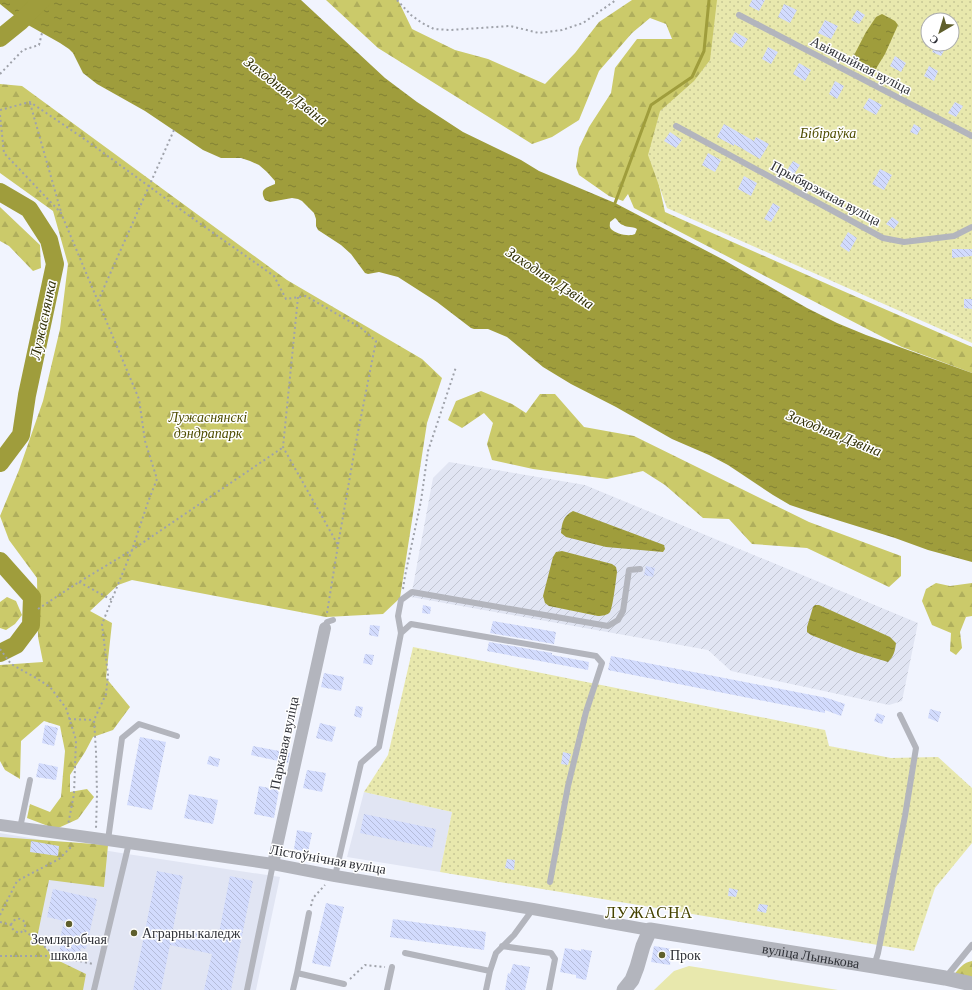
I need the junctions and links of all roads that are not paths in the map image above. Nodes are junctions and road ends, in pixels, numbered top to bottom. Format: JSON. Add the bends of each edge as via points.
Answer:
{"nodes":[{"id":1,"x":740,"y":15,"type":"dead end"},
{"id":2,"x":676,"y":126,"type":"dead end"},
{"id":3,"x":972,"y":136,"type":"edge"},
{"id":4,"x":972,"y":227,"type":"edge"},
{"id":5,"x":640,"y":569,"type":"dead end"},
{"id":6,"x":329,"y":624,"type":"road end"},
{"id":7,"x":401,"y":633,"type":"junction"},
{"id":8,"x":900,"y":715,"type":"dead end"},
{"id":9,"x":176,"y":736,"type":"dead end"},
{"id":10,"x":30,"y":780,"type":"dead end"},
{"id":11,"x":0,"y":825,"type":"edge"},
{"id":12,"x":20,"y":828,"type":"junction"},
{"id":13,"x":108,"y":840,"type":"junction"},
{"id":14,"x":130,"y":843,"type":"junction"},
{"id":15,"x":273,"y":864,"type":"junction"},
{"id":16,"x":335,"y":876,"type":"junction"},
{"id":17,"x":550,"y":882,"type":"dead end"},
{"id":18,"x":533,"y":909,"type":"junction"},
{"id":19,"x":309,"y":913,"type":"road end"},
{"id":20,"x":650,"y":930,"type":"junction"},
{"id":21,"x":502,"y":946,"type":"junction"},
{"id":22,"x":972,"y":946,"type":"edge"},
{"id":23,"x":405,"y":953,"type":"dead end"},
{"id":24,"x":874,"y":966,"type":"junction"},
{"id":25,"x":392,"y":967,"type":"road end"},
{"id":26,"x":490,"y":971,"type":"junction"},
{"id":27,"x":297,"y":973,"type":"junction"},
{"id":28,"x":945,"y":978,"type":"junction"},
{"id":29,"x":344,"y":984,"type":"road end"},
{"id":30,"x":972,"y":984,"type":"edge"},
{"id":31,"x":94,"y":990,"type":"edge"},
{"id":32,"x":247,"y":990,"type":"edge"},
{"id":33,"x":293,"y":990,"type":"edge"},
{"id":34,"x":387,"y":990,"type":"edge"},
{"id":35,"x":486,"y":990,"type":"edge"},
{"id":36,"x":549,"y":990,"type":"edge"},
{"id":37,"x":624,"y":990,"type":"edge"}],
"edges":[{"from":1,"to":3,"type":"lane","name":"Авіяцыйная вуліца"},
{"from":2,"to":4,"type":"lane","name":"Прыбярэжная вуліца","via":[[883,238],[904,242],[926,240],[954,236]]},
{"from":5,"to":7,"type":"lane","via":[[629,570],[622,611],[618,620],[608,626],[412,592],[402,600],[398,616]]},
{"from":6,"to":15,"type":"street","name":"Паркавая вуліца"},
{"from":7,"to":16,"type":"lane","via":[[379,747],[361,763]]},
{"from":7,"to":17,"type":"lane","via":[[411,624],[596,656],[602,663],[586,712],[568,786]]},
{"from":8,"to":24,"type":"lane","via":[[916,748]]},
{"from":9,"to":13,"type":"lane","via":[[139,724],[122,738]]},
{"from":10,"to":12,"type":"lane"},
{"from":11,"to":12,"type":"street","name":"Лістоўнічная вуліца"},
{"from":12,"to":13,"type":"street","name":"Лістоўнічная вуліца"},
{"from":13,"to":14,"type":"street","name":"Лістоўнічная вуліца"},
{"from":14,"to":15,"type":"street","name":"Лістоўнічная вуліца"},
{"from":14,"to":31,"type":"lane"},
{"from":15,"to":16,"type":"street","name":"Лістоўнічная вуліца"},
{"from":15,"to":32,"type":"lane"},
{"from":16,"to":18,"type":"street","name":"Лістоўнічная вуліца"},
{"from":18,"to":20,"type":"street","name":"Лістоўнічная вуліца"},
{"from":18,"to":21,"type":"lane"},
{"from":19,"to":27,"type":"lane"},
{"from":20,"to":24,"type":"street","name":"вуліца Лынькова"},
{"from":20,"to":37,"type":"street","via":[[632,980]]},
{"from":21,"to":26,"type":"lane","via":[[496,953]]},
{"from":21,"to":36,"type":"lane","via":[[551,953],[555,959]]},
{"from":22,"to":28,"type":"lane"},
{"from":23,"to":26,"type":"lane"},
{"from":24,"to":28,"type":"street","name":"вуліца Лынькова"},
{"from":25,"to":34,"type":"lane"},
{"from":26,"to":35,"type":"lane"},
{"from":27,"to":29,"type":"lane"},
{"from":27,"to":33,"type":"lane"},
{"from":28,"to":30,"type":"street","name":"вуліца Лынькова"}]}
